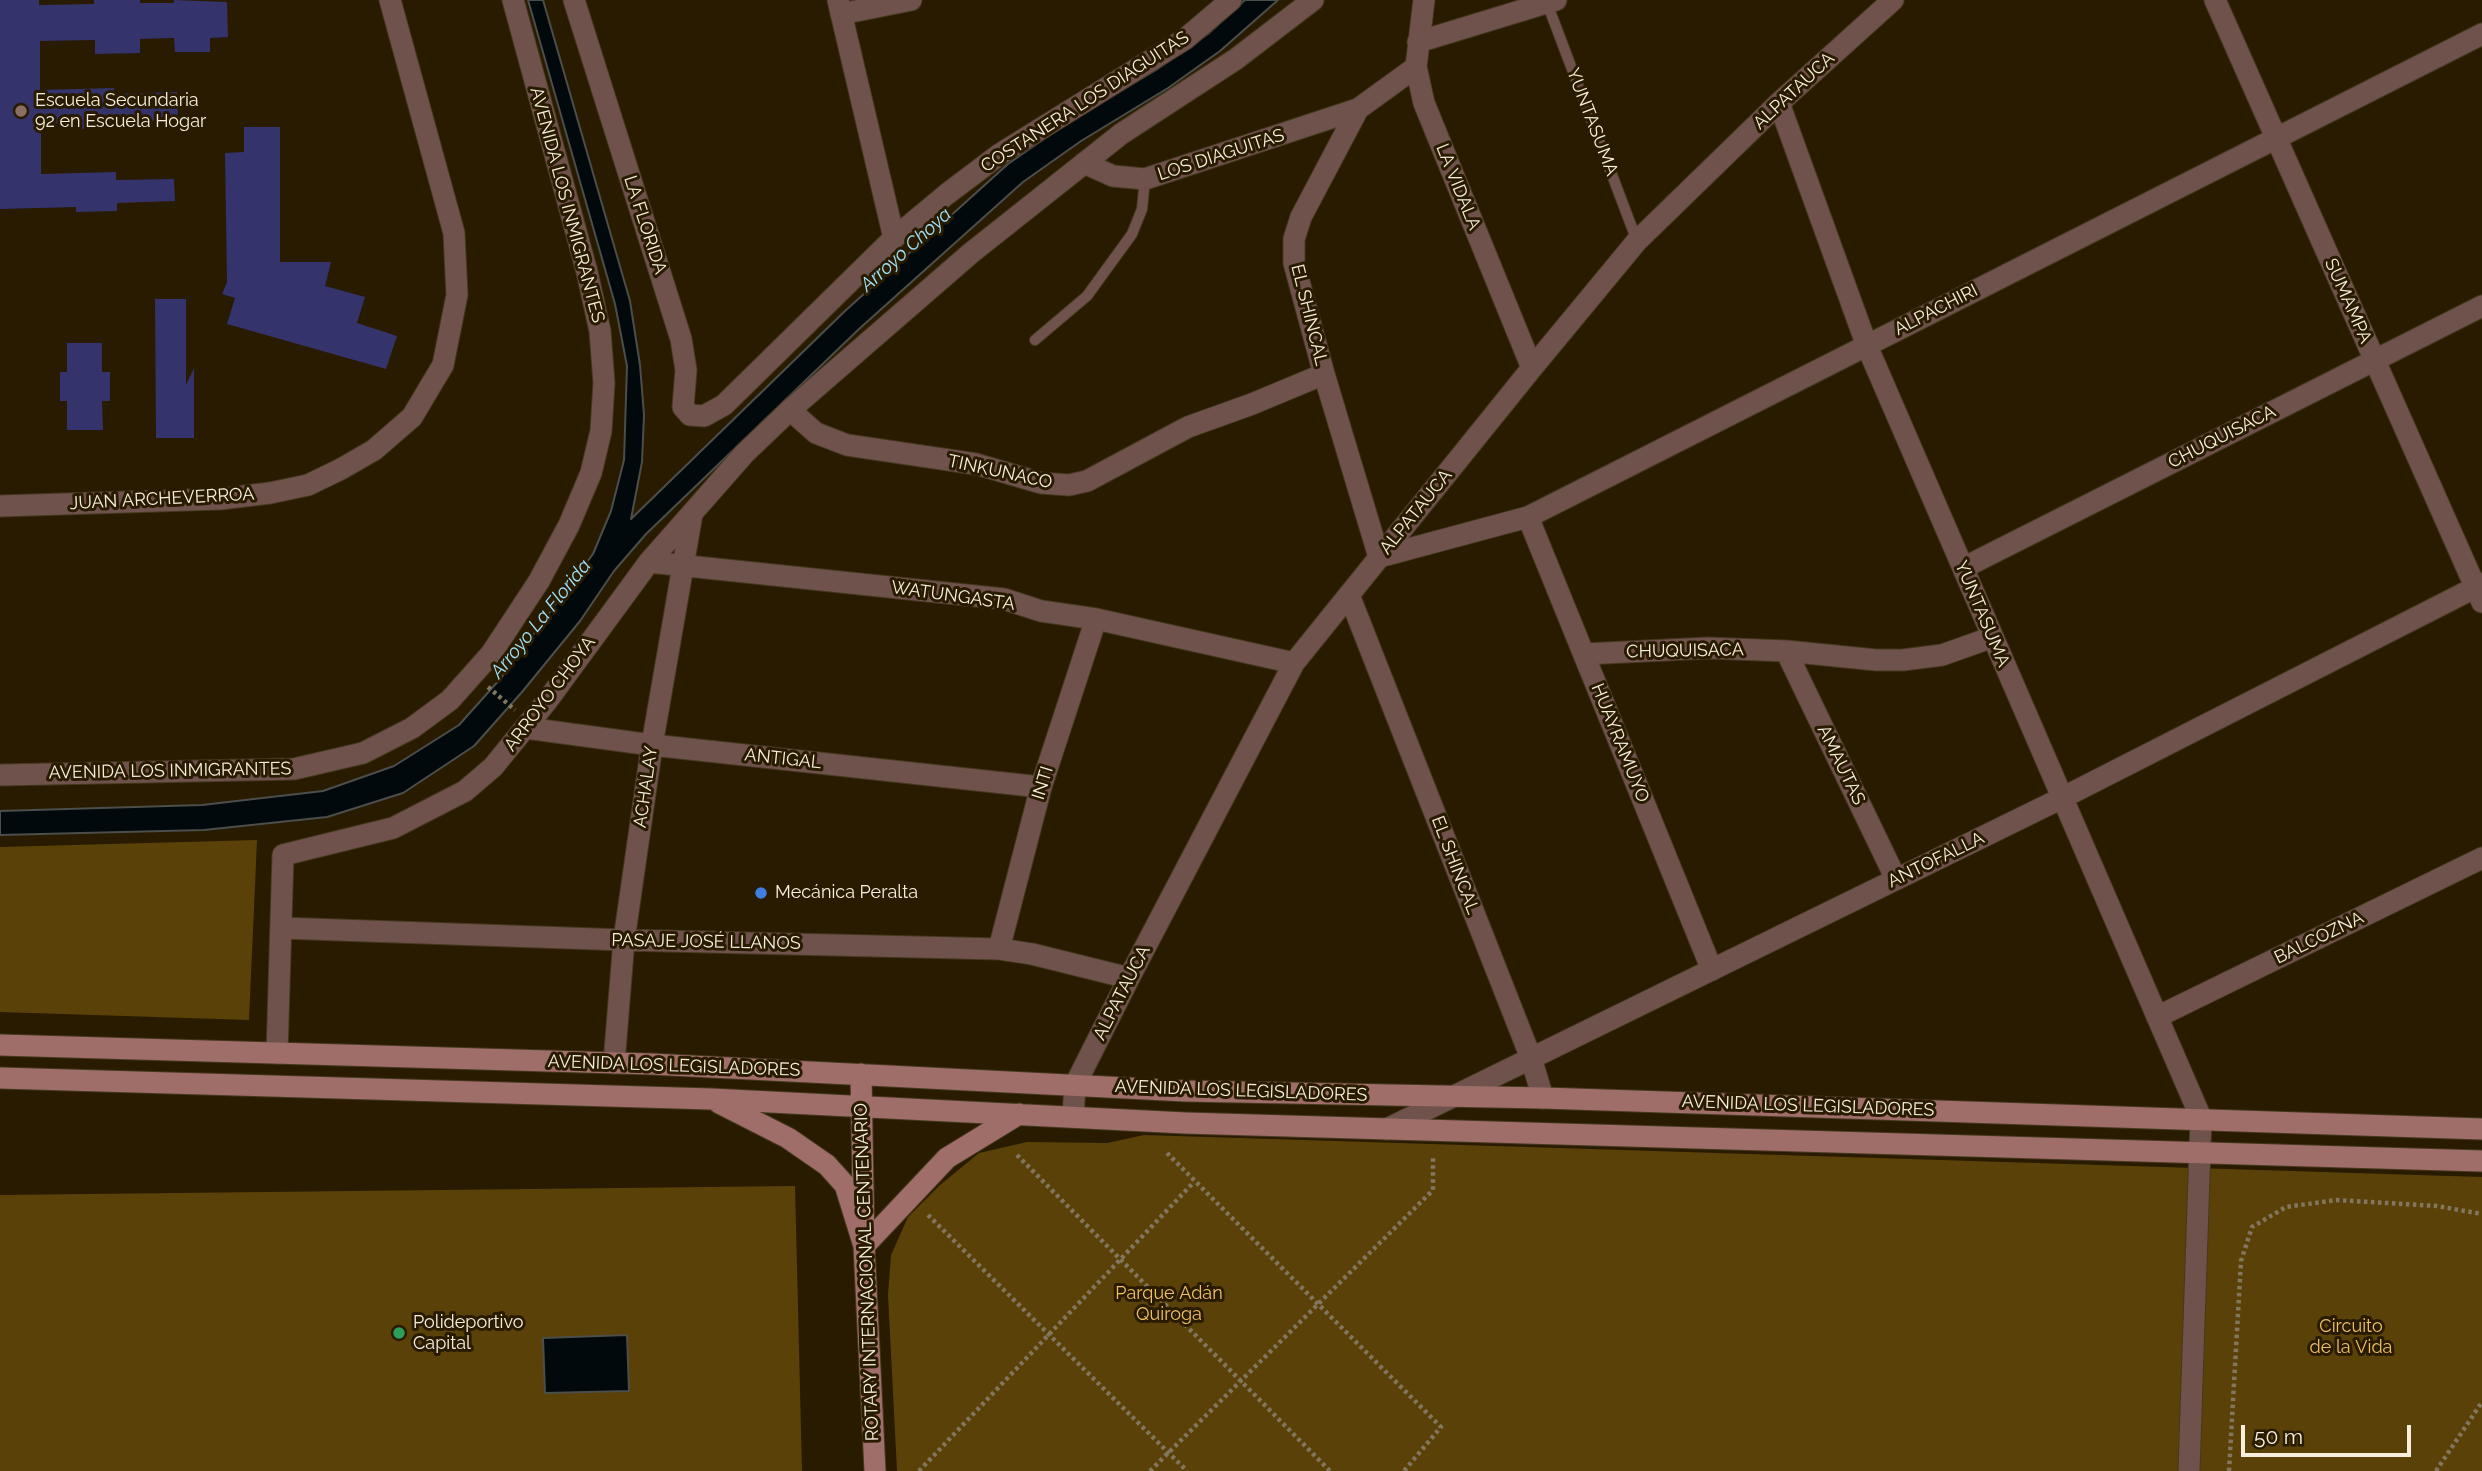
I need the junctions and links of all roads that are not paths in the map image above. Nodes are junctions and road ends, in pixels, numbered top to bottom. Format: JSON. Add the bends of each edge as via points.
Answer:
{"nodes":[{"id":1,"x":390,"y":0,"type":"edge"},
{"id":2,"x":513,"y":0,"type":"edge"},
{"id":3,"x":574,"y":0,"type":"edge"},
{"id":4,"x":911,"y":0,"type":"edge"},
{"id":5,"x":1231,"y":0,"type":"edge"},
{"id":6,"x":1313,"y":0,"type":"edge"},
{"id":7,"x":1424,"y":0,"type":"edge"},
{"id":8,"x":1893,"y":0,"type":"edge"},
{"id":9,"x":2215,"y":0,"type":"edge"},
{"id":10,"x":1551,"y":1,"type":"edge"},
{"id":11,"x":840,"y":7,"type":"edge"},
{"id":12,"x":2482,"y":34,"type":"edge"},
{"id":13,"x":1418,"y":41,"type":"junction"},
{"id":14,"x":1416,"y":67,"type":"junction"},
{"id":15,"x":1779,"y":103,"type":"junction"},
{"id":16,"x":1358,"y":109,"type":"junction"},
{"id":17,"x":2276,"y":138,"type":"junction"},
{"id":18,"x":1084,"y":163,"type":"junction"},
{"id":19,"x":1145,"y":179,"type":"junction"},
{"id":20,"x":894,"y":239,"type":"junction"},
{"id":21,"x":1637,"y":241,"type":"junction"},
{"id":22,"x":2482,"y":306,"type":"edge"},
{"id":23,"x":1035,"y":340,"type":"dead end"},
{"id":24,"x":1867,"y":346,"type":"junction"},
{"id":25,"x":2374,"y":360,"type":"junction"},
{"id":26,"x":1532,"y":368,"type":"junction"},
{"id":27,"x":1324,"y":374,"type":"junction"},
{"id":28,"x":724,"y":405,"type":"joint"},
{"id":29,"x":790,"y":410,"type":"junction"},
{"id":30,"x":0,"y":506,"type":"edge"},
{"id":31,"x":692,"y":513,"type":"junction"},
{"id":32,"x":1528,"y":517,"type":"junction"},
{"id":33,"x":1379,"y":557,"type":"junction"},
{"id":34,"x":649,"y":562,"type":"junction"},
{"id":35,"x":682,"y":565,"type":"junction"},
{"id":36,"x":1963,"y":568,"type":"junction"},
{"id":37,"x":2480,"y":591,"type":"edge"},
{"id":38,"x":1349,"y":595,"type":"junction"},
{"id":39,"x":1096,"y":619,"type":"junction"},
{"id":40,"x":1993,"y":637,"type":"junction"},
{"id":41,"x":1786,"y":651,"type":"junction"},
{"id":42,"x":1584,"y":654,"type":"junction"},
{"id":43,"x":1294,"y":663,"type":"junction"},
{"id":44,"x":520,"y":719,"type":"junction"},
{"id":45,"x":652,"y":745,"type":"junction"},
{"id":46,"x":0,"y":775,"type":"edge"},
{"id":47,"x":1041,"y":787,"type":"junction"},
{"id":48,"x":2062,"y":798,"type":"junction"},
{"id":49,"x":2482,"y":858,"type":"edge"},
{"id":50,"x":1896,"y":879,"type":"junction"},
{"id":51,"x":281,"y":928,"type":"junction"},
{"id":52,"x":624,"y":940,"type":"junction"},
{"id":53,"x":999,"y":949,"type":"junction"},
{"id":54,"x":1712,"y":970,"type":"junction"},
{"id":55,"x":1129,"y":978,"type":"junction"},
{"id":56,"x":2157,"y":1017,"type":"junction"},
{"id":57,"x":0,"y":1045,"type":"edge"},
{"id":58,"x":277,"y":1053,"type":"junction"},
{"id":59,"x":1531,"y":1058,"type":"junction"},
{"id":60,"x":614,"y":1063,"type":"junction"},
{"id":61,"x":861,"y":1074,"type":"junction"},
{"id":62,"x":0,"y":1078,"type":"edge"},
{"id":63,"x":1075,"y":1085,"type":"junction"},
{"id":64,"x":1452,"y":1097,"type":"junction"},
{"id":65,"x":1543,"y":1098,"type":"junction"},
{"id":66,"x":711,"y":1099,"type":"junction"},
{"id":67,"x":860,"y":1105,"type":"junction"},
{"id":68,"x":1019,"y":1114,"type":"junction"},
{"id":69,"x":1073,"y":1117,"type":"junction"},
{"id":70,"x":2201,"y":1118,"type":"junction"},
{"id":71,"x":1387,"y":1129,"type":"junction"},
{"id":72,"x":2482,"y":1129,"type":"edge"},
{"id":73,"x":2199,"y":1153,"type":"junction"},
{"id":74,"x":2482,"y":1161,"type":"edge"},
{"id":75,"x":864,"y":1246,"type":"junction"},
{"id":76,"x":875,"y":1471,"type":"edge"},
{"id":77,"x":2189,"y":1471,"type":"edge"}],
"edges":[{"from":1,"to":30,"type":"street","name":"JUAN ARCHEVERROA","via":[[454,233],[457,295],[443,365],[412,417],[374,450],[308,485],[220,499]]},
{"from":2,"to":46,"type":"street","name":"AVENIDA LOS INMIGRANTES","via":[[587,272],[600,331],[604,383],[601,431],[591,473],[539,581],[491,654],[450,701],[412,728],[363,753],[294,769]]},
{"from":3,"to":28,"type":"street","name":"LA FLORIDA","via":[[681,339],[686,370],[682,407],[691,415],[704,416]]},
{"from":4,"to":11,"type":"street"},
{"from":5,"to":20,"type":"street","name":"COSTANERA LOS DIAGUITAS","via":[[1185,38],[1000,154]]},
{"from":6,"to":18,"type":"street","name":"ARROYO CHOYA"},
{"from":7,"to":13,"type":"street","name":"LA VIDALA"},
{"from":8,"to":15,"type":"street","name":"ALPATAUCA"},
{"from":9,"to":17,"type":"street","name":"SUMAMPA"},
{"from":10,"to":13,"type":"street"},
{"from":10,"to":21,"type":"lane","name":"YUNTASUMA"},
{"from":11,"to":20,"type":"street"},
{"from":12,"to":17,"type":"street","name":"ALPACHIRI"},
{"from":13,"to":14,"type":"street","name":"LA VIDALA"},
{"from":14,"to":16,"type":"street","name":"EL SHINCAL"},
{"from":14,"to":26,"type":"street","name":"LA VIDALA","via":[[1424,103]]},
{"from":15,"to":21,"type":"street","name":"ALPATAUCA"},
{"from":15,"to":24,"type":"street","name":"YUNTASUMA"},
{"from":16,"to":19,"type":"street","name":"LOS DIAGUITAS"},
{"from":16,"to":27,"type":"street","name":"EL SHINCAL","via":[[1301,217],[1294,240],[1294,263]]},
{"from":17,"to":24,"type":"street","name":"ALPACHIRI"},
{"from":17,"to":25,"type":"street","name":"SUMAMPA"},
{"from":18,"to":19,"type":"street","name":"LOS DIAGUITAS","via":[[1113,176]]},
{"from":18,"to":29,"type":"street","name":"ARROYO CHOYA","via":[[971,253]]},
{"from":19,"to":23,"type":"lane","via":[[1142,209],[1132,234],[1087,296]]},
{"from":20,"to":28,"type":"street","name":"COSTANERA LOS DIAGUITAS"},
{"from":21,"to":26,"type":"street","name":"ALPATAUCA"},
{"from":22,"to":25,"type":"street","name":"CHUQUISACA"},
{"from":24,"to":32,"type":"street","name":"ALPACHIRI"},
{"from":24,"to":36,"type":"street","name":"YUNTASUMA"},
{"from":25,"to":36,"type":"street","name":"CHUQUISACA"},
{"from":25,"to":37,"type":"street","name":"SUMAMPA"},
{"from":26,"to":33,"type":"street","name":"ALPATAUCA"},
{"from":27,"to":29,"type":"street","name":"TINKUNACO","via":[[1188,427],[1087,481],[1069,485],[1041,483],[976,464],[847,445],[816,433]]},
{"from":27,"to":33,"type":"street","name":"EL SHINCAL"},
{"from":29,"to":31,"type":"street","name":"ARROYO CHOYA"},
{"from":31,"to":34,"type":"street","name":"ARROYO CHOYA"},
{"from":31,"to":35,"type":"street","name":"ACHALAY"},
{"from":32,"to":33,"type":"street","name":"ALPACHIRI"},
{"from":32,"to":42,"type":"street","name":"HUAYRAMUYO"},
{"from":33,"to":38,"type":"street","name":"ALPATAUCA"},
{"from":34,"to":35,"type":"street","name":"WATUNGASTA"},
{"from":34,"to":44,"type":"street","name":"ARROYO CHOYA"},
{"from":35,"to":39,"type":"street","name":"WATUNGASTA","via":[[1004,599],[1041,611]]},
{"from":35,"to":45,"type":"street","name":"ACHALAY"},
{"from":36,"to":40,"type":"street","name":"YUNTASUMA"},
{"from":37,"to":48,"type":"street","name":"ANTOFALLA"},
{"from":38,"to":43,"type":"street","name":"ALPATAUCA"},
{"from":38,"to":59,"type":"street","name":"EL SHINCAL"},
{"from":39,"to":43,"type":"street","name":"WATUNGASTA"},
{"from":39,"to":47,"type":"street","name":"INTI"},
{"from":40,"to":41,"type":"street","name":"CHUQUISACA","via":[[1942,655],[1903,660]]},
{"from":40,"to":48,"type":"street","name":"YUNTASUMA"},
{"from":41,"to":42,"type":"street","name":"CHUQUISACA","via":[[1708,648]]},
{"from":41,"to":50,"type":"street","name":"AMAUTAS"},
{"from":42,"to":54,"type":"street","name":"HUAYRAMUYO"},
{"from":43,"to":55,"type":"street","name":"ALPATAUCA"},
{"from":44,"to":45,"type":"street","name":"ANTIGAL"},
{"from":44,"to":51,"type":"street","name":"ARROYO CHOYA","via":[[493,767],[465,791],[393,828],[282,855]]},
{"from":45,"to":47,"type":"street","name":"ANTIGAL"},
{"from":45,"to":52,"type":"street","name":"ACHALAY"},
{"from":47,"to":53,"type":"street","name":"INTI"},
{"from":48,"to":50,"type":"street","name":"ANTOFALLA"},
{"from":48,"to":56,"type":"street","name":"YUNTASUMA"},
{"from":49,"to":56,"type":"street","name":"BALCOZNA"},
{"from":50,"to":54,"type":"street","name":"ANTOFALLA"},
{"from":51,"to":52,"type":"street","name":"PASAJE JOSÉ LLANOS"},
{"from":51,"to":58,"type":"street"},
{"from":52,"to":53,"type":"street","name":"PASAJE JOSÉ LLANOS"},
{"from":52,"to":60,"type":"street","name":"ACHALAY"},
{"from":53,"to":55,"type":"street","name":"PASAJE JOSÉ LLANOS"},
{"from":54,"to":59,"type":"street","name":"ANTOFALLA"},
{"from":55,"to":63,"type":"street","name":"ALPATAUCA"},
{"from":56,"to":70,"type":"street","name":"YUNTASUMA"},
{"from":57,"to":58,"type":"main road","name":"AVENIDA LOS LEGISLADORES"},
{"from":58,"to":60,"type":"main road","name":"AVENIDA LOS LEGISLADORES"},
{"from":59,"to":64,"type":"street","name":"ANTOFALLA"},
{"from":59,"to":65,"type":"street","name":"EL SHINCAL"},
{"from":60,"to":61,"type":"main road","name":"AVENIDA LOS LEGISLADORES"},
{"from":61,"to":63,"type":"main road","name":"AVENIDA LOS LEGISLADORES"},
{"from":61,"to":67,"type":"main road","name":"ROTARY INTERNACIONAL CENTENARIO"},
{"from":62,"to":66,"type":"main road","name":"AVENIDA LOS LEGISLADORES"},
{"from":63,"to":64,"type":"main road","name":"AVENIDA LOS LEGISLADORES"},
{"from":63,"to":69,"type":"street","name":"ALPATAUCA"},
{"from":64,"to":65,"type":"main road","name":"AVENIDA LOS LEGISLADORES"},
{"from":64,"to":71,"type":"street","name":"ANTOFALLA"},
{"from":65,"to":70,"type":"main road","name":"AVENIDA LOS LEGISLADORES"},
{"from":66,"to":67,"type":"main road","name":"AVENIDA LOS LEGISLADORES"},
{"from":66,"to":75,"type":"main road","via":[[788,1138],[827,1165],[845,1185]]},
{"from":67,"to":68,"type":"main road","name":"AVENIDA LOS LEGISLADORES"},
{"from":67,"to":75,"type":"main road","name":"ROTARY INTERNACIONAL CENTENARIO"},
{"from":68,"to":69,"type":"main road","name":"AVENIDA LOS LEGISLADORES"},
{"from":68,"to":75,"type":"main road","via":[[947,1158]]},
{"from":69,"to":71,"type":"main road","name":"AVENIDA LOS LEGISLADORES"},
{"from":70,"to":72,"type":"main road","name":"AVENIDA LOS LEGISLADORES"},
{"from":70,"to":73,"type":"street"},
{"from":71,"to":73,"type":"main road","name":"AVENIDA LOS LEGISLADORES"},
{"from":73,"to":74,"type":"main road","name":"AVENIDA LOS LEGISLADORES"},
{"from":73,"to":77,"type":"street"},
{"from":75,"to":76,"type":"main road","name":"ROTARY INTERNACIONAL CENTENARIO"}]}
